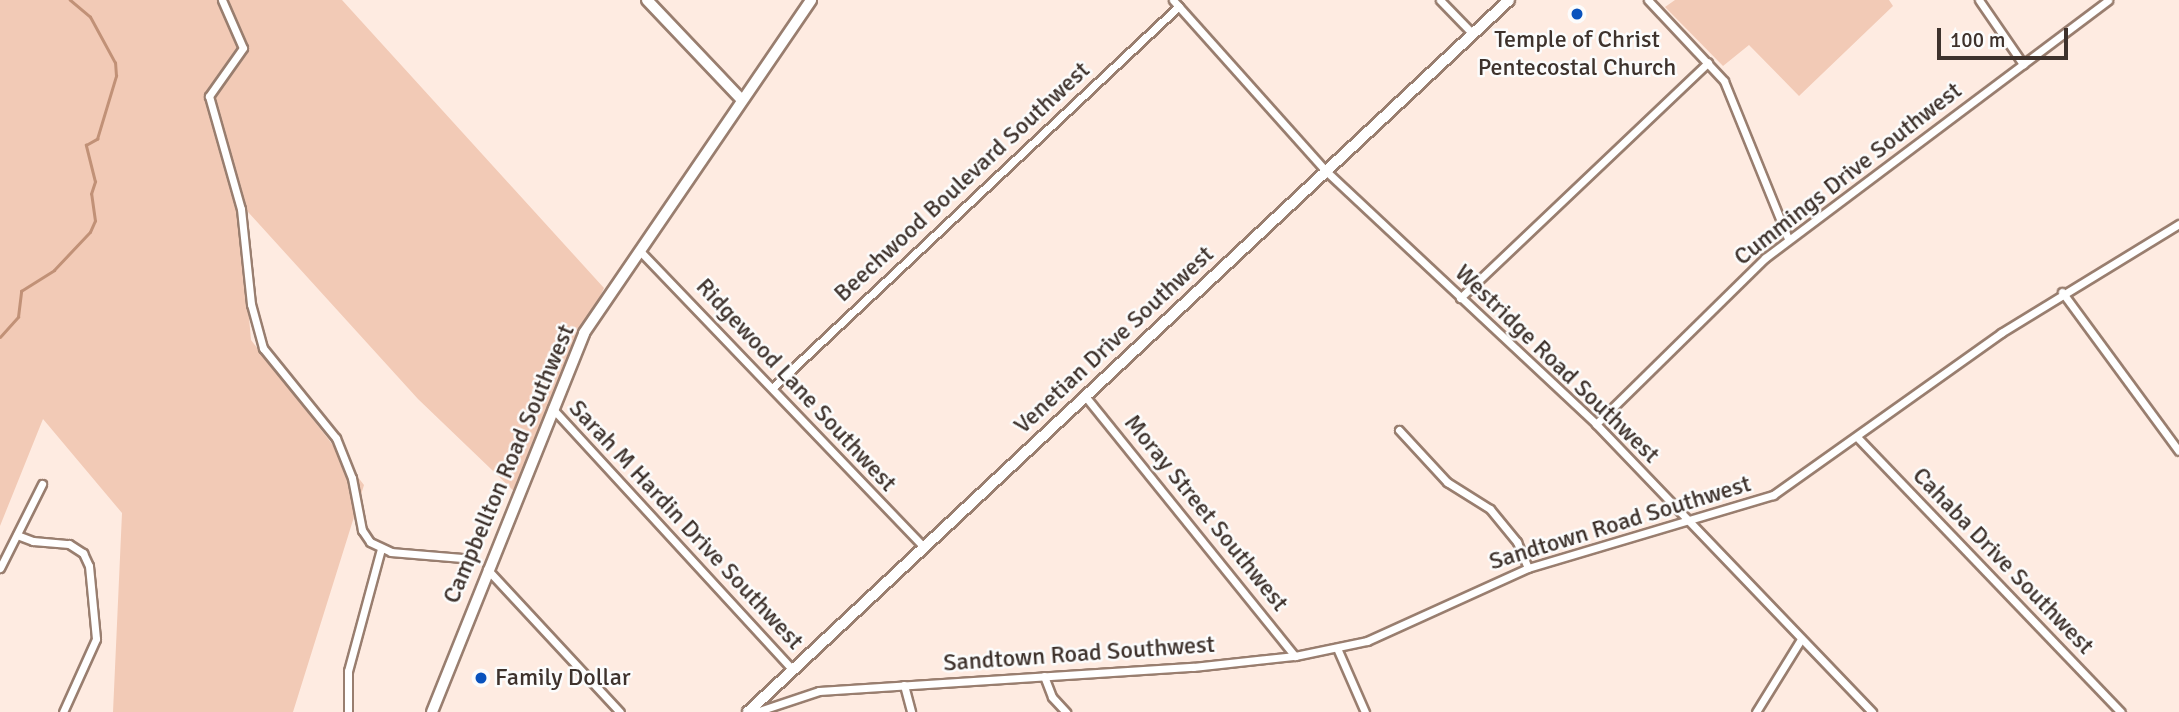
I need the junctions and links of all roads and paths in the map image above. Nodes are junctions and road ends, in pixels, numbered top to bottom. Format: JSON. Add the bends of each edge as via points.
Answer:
{"nodes":[{"id":1,"x":222,"y":0,"type":"edge"},
{"id":2,"x":647,"y":0,"type":"edge"},
{"id":3,"x":811,"y":0,"type":"edge"},
{"id":4,"x":1440,"y":0,"type":"edge"},
{"id":5,"x":1509,"y":0,"type":"edge"},
{"id":6,"x":1648,"y":0,"type":"edge"},
{"id":7,"x":1979,"y":0,"type":"edge"},
{"id":8,"x":2108,"y":0,"type":"edge"},
{"id":9,"x":1176,"y":3,"type":"edge"},
{"id":10,"x":1473,"y":34,"type":"junction"},
{"id":11,"x":1708,"y":63,"type":"junction"},
{"id":12,"x":2023,"y":64,"type":"junction"},
{"id":13,"x":742,"y":100,"type":"junction"},
{"id":14,"x":1326,"y":171,"type":"junction"},
{"id":15,"x":2179,"y":224,"type":"edge"},
{"id":16,"x":1788,"y":239,"type":"junction"},
{"id":17,"x":639,"y":250,"type":"junction"},
{"id":18,"x":2062,"y":292,"type":"junction"},
{"id":19,"x":1460,"y":298,"type":"junction"},
{"id":20,"x":772,"y":388,"type":"junction"},
{"id":21,"x":1085,"y":396,"type":"junction"},
{"id":22,"x":551,"y":407,"type":"junction"},
{"id":23,"x":1596,"y":424,"type":"junction"},
{"id":24,"x":1399,"y":430,"type":"dead end"},
{"id":25,"x":1857,"y":437,"type":"junction"},
{"id":26,"x":2179,"y":452,"type":"edge"},
{"id":27,"x":42,"y":484,"type":"dead end"},
{"id":28,"x":1690,"y":522,"type":"junction"},
{"id":29,"x":16,"y":535,"type":"junction"},
{"id":30,"x":923,"y":547,"type":"junction"},
{"id":31,"x":382,"y":550,"type":"junction"},
{"id":32,"x":462,"y":558,"type":"dead end"},
{"id":33,"x":0,"y":568,"type":"edge"},
{"id":34,"x":1528,"y":568,"type":"junction"},
{"id":35,"x":487,"y":569,"type":"junction"},
{"id":36,"x":1801,"y":639,"type":"junction"},
{"id":37,"x":1336,"y":648,"type":"junction"},
{"id":38,"x":1295,"y":656,"type":"junction"},
{"id":39,"x":793,"y":670,"type":"junction"},
{"id":40,"x":1044,"y":676,"type":"junction"},
{"id":41,"x":904,"y":685,"type":"junction"},
{"id":42,"x":63,"y":712,"type":"edge"},
{"id":43,"x":348,"y":712,"type":"edge"},
{"id":44,"x":432,"y":712,"type":"edge"},
{"id":45,"x":620,"y":712,"type":"edge"},
{"id":46,"x":748,"y":712,"type":"edge"},
{"id":47,"x":756,"y":712,"type":"edge"},
{"id":48,"x":911,"y":712,"type":"edge"},
{"id":49,"x":1066,"y":712,"type":"edge"},
{"id":50,"x":1365,"y":712,"type":"edge"},
{"id":51,"x":1756,"y":712,"type":"edge"},
{"id":52,"x":1872,"y":712,"type":"edge"},
{"id":53,"x":2121,"y":712,"type":"edge"}],
"edges":[{"from":1,"to":31,"type":"street","via":[[243,48],[209,96],[241,209],[251,304],[263,348],[336,438],[352,478],[362,530]]},
{"from":2,"to":13,"type":"street"},
{"from":3,"to":13,"type":"street","name":"Campbellton Road Southwest"},
{"from":4,"to":10,"type":"street"},
{"from":5,"to":10,"type":"street","name":"Venetian Drive Southwest"},
{"from":6,"to":11,"type":"street"},
{"from":7,"to":12,"type":"street"},
{"from":8,"to":12,"type":"street","name":"Cummings Drive Southwest"},
{"from":9,"to":14,"type":"street","name":"Westridge Road Southwest"},
{"from":9,"to":20,"type":"street","name":"Beechwood Boulevard Southwest"},
{"from":10,"to":14,"type":"street","name":"Venetian Drive Southwest"},
{"from":11,"to":16,"type":"street","via":[[1735,101],[1776,218]]},
{"from":11,"to":19,"type":"street"},
{"from":12,"to":16,"type":"street","name":"Cummings Drive Southwest"},
{"from":13,"to":17,"type":"street","name":"Campbellton Road Southwest"},
{"from":14,"to":19,"type":"street","name":"Westridge Road Southwest"},
{"from":14,"to":21,"type":"street","name":"Venetian Drive Southwest"},
{"from":15,"to":18,"type":"street","name":"Sandtown Road Southwest"},
{"from":16,"to":23,"type":"street","name":"Cummings Drive Southwest"},
{"from":17,"to":20,"type":"street","name":"Ridgewood Lane Southwest"},
{"from":17,"to":22,"type":"street","name":"Campbellton Road Southwest","via":[[584,332]]},
{"from":18,"to":25,"type":"street","name":"Sandtown Road Southwest"},
{"from":18,"to":26,"type":"street"},
{"from":19,"to":23,"type":"street","name":"Westridge Road Southwest"},
{"from":20,"to":30,"type":"street","name":"Ridgewood Lane Southwest"},
{"from":21,"to":30,"type":"street","name":"Venetian Drive Southwest"},
{"from":21,"to":38,"type":"street","name":"Moray Street Southwest"},
{"from":22,"to":35,"type":"street","name":"Campbellton Road Southwest"},
{"from":22,"to":39,"type":"street","name":"Sarah M Hardin Drive Southwest"},
{"from":23,"to":28,"type":"street","name":"Westridge Road Southwest"},
{"from":24,"to":34,"type":"street","via":[[1447,482],[1490,509],[1517,542]]},
{"from":25,"to":28,"type":"street","name":"Sandtown Road Southwest","via":[[1773,495]]},
{"from":25,"to":53,"type":"street","name":"Cahaba Drive Southwest"},
{"from":27,"to":29,"type":"street"},
{"from":28,"to":34,"type":"street","name":"Sandtown Road Southwest"},
{"from":28,"to":36,"type":"street","name":"Westridge Road Southwest"},
{"from":29,"to":33,"type":"street"},
{"from":29,"to":42,"type":"street","via":[[69,544],[83,553],[89,566],[96,639]]},
{"from":30,"to":39,"type":"street","name":"Venetian Drive Southwest"},
{"from":31,"to":32,"type":"street"},
{"from":31,"to":43,"type":"street","via":[[348,671]]},
{"from":34,"to":37,"type":"street","name":"Sandtown Road Southwest","via":[[1391,632]]},
{"from":35,"to":44,"type":"street","name":"Campbellton Road Southwest"},
{"from":35,"to":45,"type":"street"},
{"from":36,"to":51,"type":"street"},
{"from":36,"to":52,"type":"street","name":"Westridge Road Southwest"},
{"from":37,"to":38,"type":"street","name":"Sandtown Road Southwest"},
{"from":37,"to":50,"type":"street"},
{"from":38,"to":40,"type":"street","name":"Sandtown Road Southwest"},
{"from":39,"to":46,"type":"street","name":"Venetian Drive Southwest"},
{"from":40,"to":41,"type":"street","name":"Sandtown Road Southwest"},
{"from":40,"to":49,"type":"street","via":[[1052,697]]},
{"from":41,"to":47,"type":"street","name":"Sandtown Road Southwest","via":[[819,691]]},
{"from":41,"to":48,"type":"street"}]}
